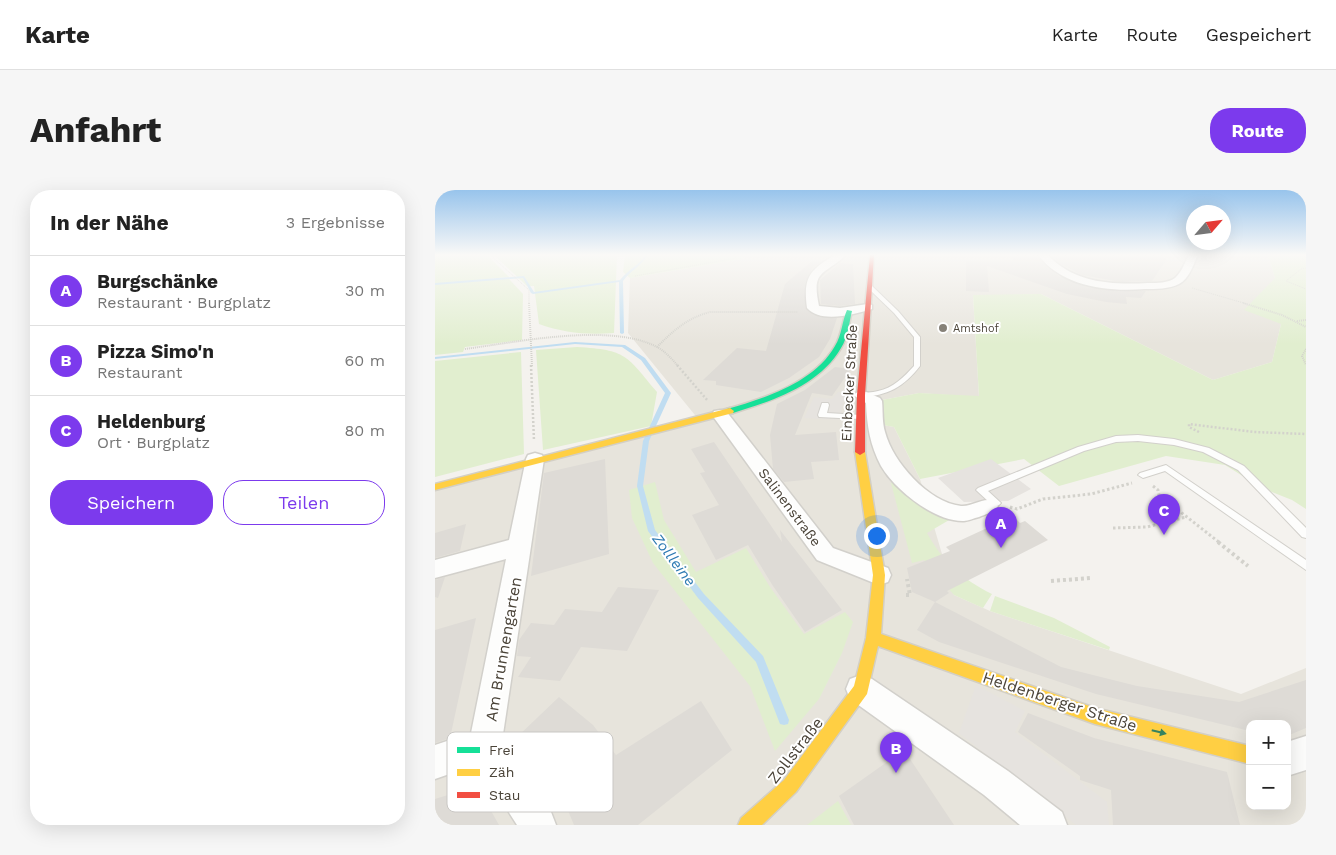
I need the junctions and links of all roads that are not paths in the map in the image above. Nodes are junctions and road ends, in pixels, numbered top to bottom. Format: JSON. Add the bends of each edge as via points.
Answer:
{"nodes":[{"id":1,"x":811,"y":285,"type":"edge"},
{"id":2,"x":1103,"y":285,"type":"edge"},
{"id":3,"x":1157,"y":285,"type":"edge"},
{"id":4,"x":871,"y":287,"type":"joint"},
{"id":5,"x":868,"y":307,"type":"junction"},
{"id":6,"x":849,"y":312,"type":"junction"},
{"id":7,"x":861,"y":395,"type":"junction"},
{"id":8,"x":825,"y":405,"type":"dead end"},
{"id":9,"x":720,"y":415,"type":"junction"},
{"id":10,"x":860,"y":417,"type":"junction"},
{"id":11,"x":535,"y":459,"type":"junction"},
{"id":12,"x":1144,"y":478,"type":"road end"},
{"id":13,"x":435,"y":486,"type":"edge"},
{"id":14,"x":987,"y":506,"type":"joint"},
{"id":15,"x":1306,"y":534,"type":"edge"},
{"id":16,"x":521,"y":546,"type":"junction"},
{"id":17,"x":1306,"y":566,"type":"edge"},
{"id":18,"x":435,"y":569,"type":"edge"},
{"id":19,"x":879,"y":575,"type":"junction"},
{"id":20,"x":873,"y":638,"type":"junction"},
{"id":21,"x":861,"y":689,"type":"junction"},
{"id":22,"x":487,"y":732,"type":"edge"},
{"id":23,"x":1306,"y":753,"type":"edge"},
{"id":24,"x":1246,"y":754,"type":"edge"},
{"id":25,"x":447,"y":758,"type":"edge"},
{"id":26,"x":1291,"y":758,"type":"edge"},
{"id":27,"x":435,"y":762,"type":"edge"},
{"id":28,"x":529,"y":812,"type":"edge"},
{"id":29,"x":538,"y":825,"type":"edge"},
{"id":30,"x":748,"y":825,"type":"edge"},
{"id":31,"x":1049,"y":825,"type":"edge"}],
"edges":[{"from":1,"to":6,"type":"street","via":[[813,308]]},
{"from":2,"to":3,"type":"street","via":[[1133,288]]},
{"from":4,"to":5,"type":"street","name":"Einbecker Straße"},
{"from":4,"to":7,"type":"lane","via":[[917,337],[917,366],[901,385],[880,395]]},
{"from":5,"to":6,"type":"street"},
{"from":5,"to":7,"type":"street","name":"Einbecker Straße"},
{"from":6,"to":9,"type":"street","via":[[841,346],[821,368],[786,390]]},
{"from":7,"to":10,"type":"street","name":"Einbecker Straße"},
{"from":7,"to":14,"type":"street","via":[[874,401],[876,431],[891,466],[917,493],[940,508],[964,514]]},
{"from":8,"to":10,"type":"lane","via":[[822,415]]},
{"from":9,"to":11,"type":"street"},
{"from":9,"to":19,"type":"street","name":"Salinenstraße","via":[[825,554]]},
{"from":10,"to":19,"type":"street","name":"Einbecker Straße","via":[[860,455]]},
{"from":11,"to":13,"type":"street"},
{"from":11,"to":16,"type":"street","name":"Am Brunnengarten"},
{"from":12,"to":17,"type":"lane","via":[[1166,468]]},
{"from":14,"to":15,"type":"lane","via":[[996,503],[981,490],[1081,449],[1116,439],[1138,438],[1206,450],[1241,468]]},
{"from":16,"to":18,"type":"street"},
{"from":16,"to":22,"type":"street","name":"Am Brunnengarten"},
{"from":19,"to":20,"type":"street","name":"Einbecker Straße"},
{"from":20,"to":21,"type":"street","name":"Einbecker Straße"},
{"from":20,"to":24,"type":"street","name":"Heldenberger Straße","one_way":true,"via":[[1095,716]]},
{"from":21,"to":30,"type":"street","name":"Zollstraße","via":[[790,786]]},
{"from":21,"to":31,"type":"street","via":[[996,783]]},
{"from":23,"to":26,"type":"street"},
{"from":25,"to":27,"type":"street"},
{"from":28,"to":29,"type":"street"}]}
